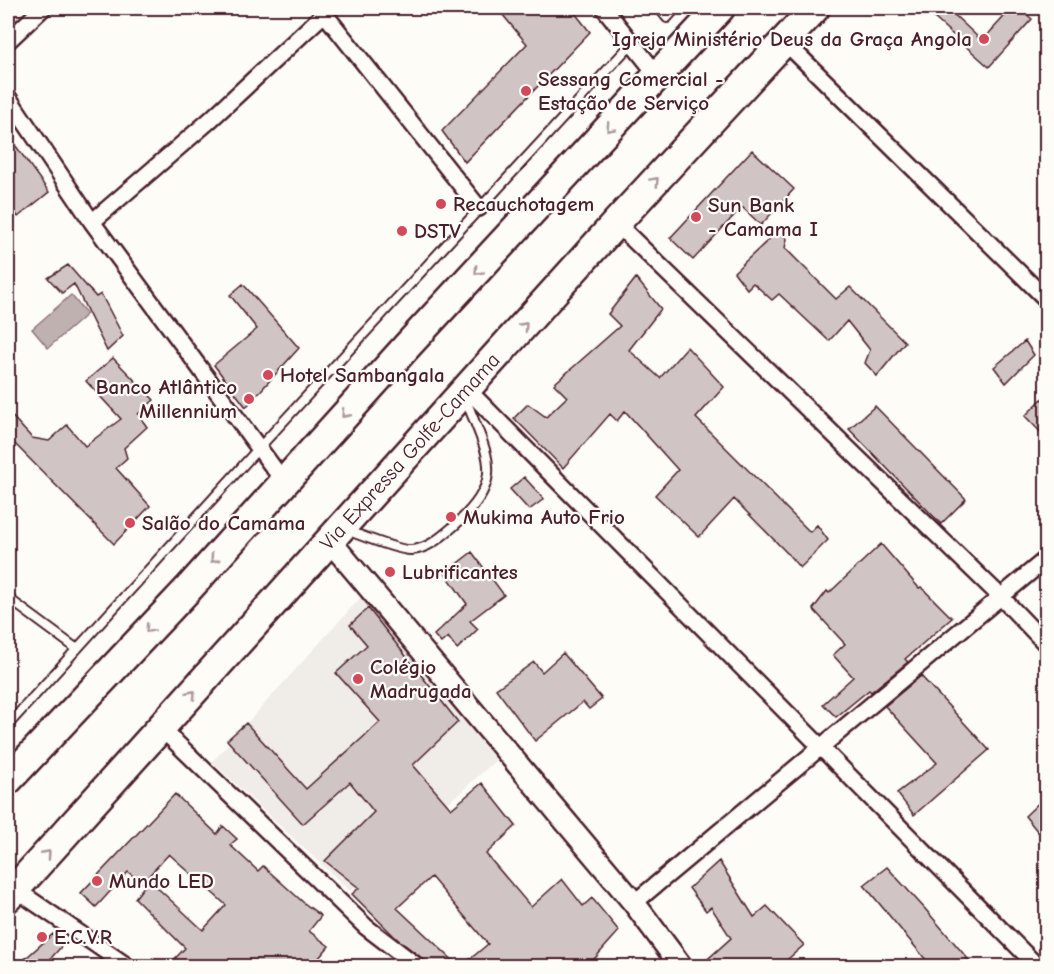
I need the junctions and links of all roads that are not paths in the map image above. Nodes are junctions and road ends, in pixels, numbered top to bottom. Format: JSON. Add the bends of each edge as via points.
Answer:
{"nodes":[{"id":1,"x":43,"y":8,"type":"edge"},
{"id":2,"x":604,"y":8,"type":"edge"},
{"id":3,"x":659,"y":8,"type":"edge"},
{"id":4,"x":676,"y":8,"type":"edge"},
{"id":5,"x":720,"y":8,"type":"edge"},
{"id":6,"x":815,"y":8,"type":"edge"},
{"id":7,"x":322,"y":10,"type":"edge"},
{"id":8,"x":8,"y":41,"type":"edge"},
{"id":9,"x":784,"y":41,"type":"junction"},
{"id":10,"x":632,"y":43,"type":"junction"},
{"id":11,"x":658,"y":76,"type":"junction"},
{"id":12,"x":8,"y":98,"type":"edge"},
{"id":13,"x":479,"y":208,"type":"junction"},
{"id":14,"x":92,"y":222,"type":"junction"},
{"id":15,"x":616,"y":223,"type":"junction"},
{"id":16,"x":1047,"y":299,"type":"edge"},
{"id":17,"x":465,"y":391,"type":"junction"},
{"id":18,"x":258,"y":449,"type":"junction"},
{"id":19,"x":284,"y":482,"type":"junction"},
{"id":20,"x":336,"y":535,"type":"junction"},
{"id":21,"x":1047,"y":559,"type":"edge"},
{"id":22,"x":1001,"y":597,"type":"junction"},
{"id":23,"x":8,"y":598,"type":"edge"},
{"id":24,"x":1047,"y":644,"type":"edge"},
{"id":25,"x":77,"y":649,"type":"junction"},
{"id":26,"x":8,"y":725,"type":"edge"},
{"id":27,"x":161,"y":728,"type":"junction"},
{"id":28,"x":821,"y":748,"type":"junction"},
{"id":29,"x":8,"y":780,"type":"edge"},
{"id":30,"x":11,"y":893,"type":"edge"},
{"id":31,"x":634,"y":903,"type":"junction"},
{"id":32,"x":128,"y":966,"type":"edge"},
{"id":33,"x":417,"y":966,"type":"edge"},
{"id":34,"x":681,"y":966,"type":"edge"},
{"id":35,"x":1037,"y":966,"type":"edge"}],
"edges":[{"from":1,"to":8,"type":"street"},
{"from":2,"to":10,"type":"street"},
{"from":3,"to":4,"type":"lane","via":[[667,18]]},
{"from":5,"to":11,"type":"highway"},
{"from":6,"to":9,"type":"highway","name":"Via Expressa Golfe-Camama"},
{"from":7,"to":13,"type":"street"},
{"from":7,"to":14,"type":"street","via":[[210,121]]},
{"from":15,"to":9,"type":"highway","name":"Via Expressa Golfe-Camama","one_way":true},
{"from":9,"to":16,"type":"street"},
{"from":10,"to":11,"type":"street"},
{"from":10,"to":13,"type":"lane"},
{"from":11,"to":19,"type":"highway","one_way":true},
{"from":12,"to":14,"type":"street"},
{"from":13,"to":18,"type":"lane"},
{"from":14,"to":18,"type":"street"},
{"from":17,"to":15,"type":"highway","name":"Via Expressa Golfe-Camama","one_way":true},
{"from":15,"to":22,"type":"street"},
{"from":17,"to":20,"type":"highway","name":"Via Expressa Golfe-Camama"},
{"from":17,"to":20,"type":"lane","via":[[487,456],[489,477],[463,518],[427,547],[409,551]]},
{"from":17,"to":28,"type":"street"},
{"from":18,"to":19,"type":"street"},
{"from":18,"to":25,"type":"lane"},
{"from":19,"to":29,"type":"highway","one_way":true},
{"from":27,"to":20,"type":"highway","name":"Via Expressa Golfe-Camama","one_way":true},
{"from":20,"to":31,"type":"street"},
{"from":21,"to":22,"type":"street"},
{"from":22,"to":24,"type":"street"},
{"from":22,"to":28,"type":"street"},
{"from":23,"to":25,"type":"lane"},
{"from":25,"to":26,"type":"lane"},
{"from":30,"to":27,"type":"highway","name":"Via Expressa Golfe-Camama","one_way":true},
{"from":27,"to":33,"type":"street","via":[[359,920]]},
{"from":28,"to":31,"type":"street"},
{"from":28,"to":35,"type":"street"},
{"from":30,"to":32,"type":"street"},
{"from":31,"to":34,"type":"street"}]}
